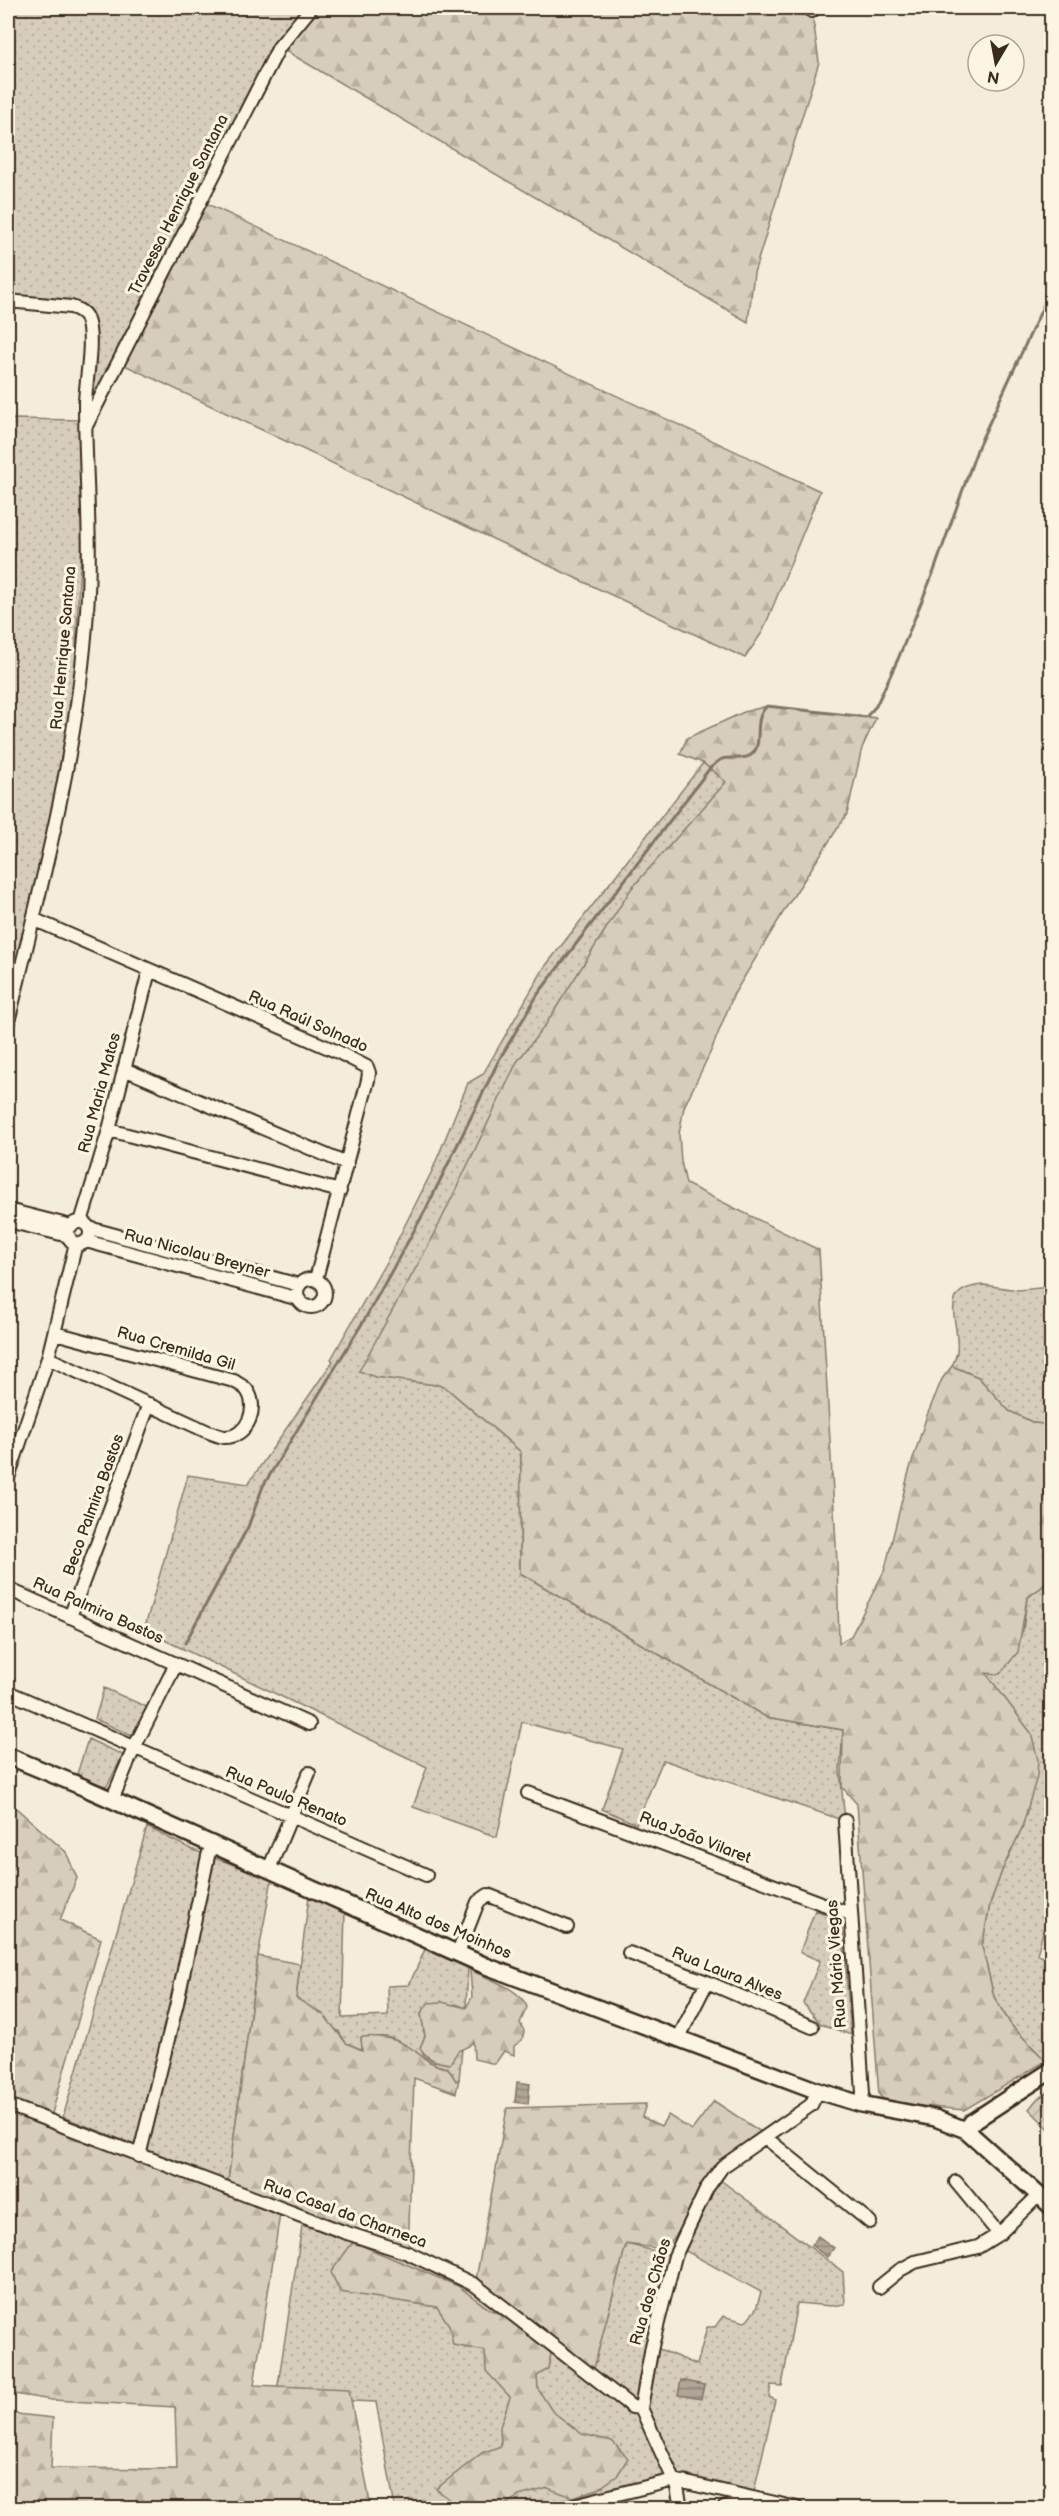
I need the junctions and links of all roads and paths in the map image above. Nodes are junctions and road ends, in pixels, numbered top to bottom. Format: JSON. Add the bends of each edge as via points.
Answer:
{"nodes":[{"id":1,"x":311,"y":8,"type":"edge"},
{"id":2,"x":8,"y":301,"type":"edge"},
{"id":3,"x":86,"y":425,"type":"junction"},
{"id":4,"x":33,"y":919,"type":"junction"},
{"id":5,"x":149,"y":971,"type":"junction"},
{"id":6,"x":8,"y":1022,"type":"edge"},
{"id":7,"x":124,"y":1069,"type":"junction"},
{"id":8,"x":109,"y":1130,"type":"junction"},
{"id":9,"x":347,"y":1164,"type":"junction"},
{"id":10,"x":340,"y":1191,"type":"junction"},
{"id":11,"x":8,"y":1210,"type":"edge"},
{"id":12,"x":8,"y":1221,"type":"edge"},
{"id":13,"x":78,"y":1233,"type":"junction"},
{"id":14,"x":316,"y":1279,"type":"junction"},
{"id":15,"x":299,"y":1285,"type":"junction"},
{"id":16,"x":299,"y":1299,"type":"junction"},
{"id":17,"x":55,"y":1333,"type":"junction"},
{"id":18,"x":48,"y":1358,"type":"junction"},
{"id":19,"x":149,"y":1404,"type":"junction"},
{"id":20,"x":8,"y":1478,"type":"edge"},
{"id":21,"x":8,"y":1589,"type":"edge"},
{"id":22,"x":70,"y":1617,"type":"junction"},
{"id":23,"x":176,"y":1664,"type":"junction"},
{"id":24,"x":8,"y":1692,"type":"edge"},
{"id":25,"x":309,"y":1724,"type":"dead end"},
{"id":26,"x":134,"y":1748,"type":"junction"},
{"id":27,"x":8,"y":1756,"type":"edge"},
{"id":28,"x":309,"y":1773,"type":"dead end"},
{"id":29,"x":528,"y":1793,"type":"dead end"},
{"id":30,"x":112,"y":1800,"type":"junction"},
{"id":31,"x":291,"y":1817,"type":"junction"},
{"id":32,"x":845,"y":1821,"type":"dead end"},
{"id":33,"x":212,"y":1844,"type":"junction"},
{"id":34,"x":269,"y":1869,"type":"junction"},
{"id":35,"x":426,"y":1875,"type":"dead end"},
{"id":36,"x":850,"y":1914,"type":"junction"},
{"id":37,"x":567,"y":1927,"type":"dead end"},
{"id":38,"x":458,"y":1953,"type":"junction"},
{"id":39,"x":629,"y":1953,"type":"dead end"},
{"id":40,"x":707,"y":1982,"type":"junction"},
{"id":41,"x":812,"y":2027,"type":"dead end"},
{"id":42,"x":678,"y":2039,"type":"junction"},
{"id":43,"x":1052,"y":2070,"type":"edge"},
{"id":44,"x":818,"y":2091,"type":"junction"},
{"id":45,"x":861,"y":2104,"type":"junction"},
{"id":46,"x":8,"y":2105,"type":"edge"},
{"id":47,"x":966,"y":2130,"type":"junction"},
{"id":48,"x":766,"y":2138,"type":"junction"},
{"id":49,"x":139,"y":2156,"type":"junction"},
{"id":50,"x":956,"y":2182,"type":"dead end"},
{"id":51,"x":1039,"y":2195,"type":"junction"},
{"id":52,"x":1052,"y":2207,"type":"edge"},
{"id":53,"x":870,"y":2222,"type":"dead end"},
{"id":54,"x":999,"y":2234,"type":"junction"},
{"id":55,"x":879,"y":2287,"type":"dead end"},
{"id":56,"x":641,"y":2408,"type":"junction"},
{"id":57,"x":675,"y":2481,"type":"junction"},
{"id":58,"x":754,"y":2499,"type":"junction"},
{"id":59,"x":562,"y":2508,"type":"edge"},
{"id":60,"x":681,"y":2508,"type":"edge"},
{"id":61,"x":723,"y":2508,"type":"edge"},
{"id":62,"x":797,"y":2508,"type":"edge"}],
"edges":[{"from":1,"to":3,"type":"street","name":"Travessa Henrique Santana","via":[[279,47]]},
{"from":2,"to":3,"type":"street","name":"Rua Henrique Santana","via":[[71,307],[87,318]]},
{"from":3,"to":4,"type":"street","name":"Rua Henrique Santana","via":[[87,613],[72,748]]},
{"from":4,"to":5,"type":"street","name":"Rua Raúl Solnado"},
{"from":4,"to":6,"type":"street","name":"Rua Henrique Santana"},
{"from":5,"to":7,"type":"street","name":"Rua Maria Matos"},
{"from":5,"to":9,"type":"street","name":"Rua Raúl Solnado","via":[[367,1067],[368,1080]]},
{"from":7,"to":8,"type":"street","name":"Rua Maria Matos"},
{"from":7,"to":9,"type":"street"},
{"from":8,"to":10,"type":"street"},
{"from":8,"to":13,"type":"street","name":"Rua Maria Matos"},
{"from":9,"to":10,"type":"street","name":"Rua Raúl Solnado"},
{"from":10,"to":14,"type":"street","name":"Rua Raúl Solnado"},
{"from":11,"to":13,"type":"street","name":"Rua Nicolau Breyner"},
{"from":12,"to":13,"type":"street","name":"Rua Nicolau Breyner"},
{"from":13,"to":15,"type":"street","name":"Rua Nicolau Breyner"},
{"from":13,"to":16,"type":"street","name":"Rua Nicolau Breyner"},
{"from":13,"to":17,"type":"street","name":"Rua Maria Matos"},
{"from":14,"to":15,"type":"street","via":[[306,1279]]},
{"from":14,"to":16,"type":"street","via":[[325,1289],[322,1302],[310,1307]]},
{"from":15,"to":16,"type":"street"},
{"from":17,"to":18,"type":"street","name":"Rua Maria Matos"},
{"from":17,"to":19,"type":"street","name":"Rua Cremilda Gil","via":[[234,1381],[246,1390],[251,1414],[248,1426],[225,1437]]},
{"from":18,"to":19,"type":"street","name":"Rua Cremilda Gil"},
{"from":18,"to":20,"type":"street","name":"Rua Maria Matos"},
{"from":19,"to":22,"type":"street","name":"Beco Palmira Bastos"},
{"from":21,"to":22,"type":"street","name":"Rua Palmira Bastos"},
{"from":22,"to":23,"type":"street","name":"Rua Palmira Bastos"},
{"from":23,"to":25,"type":"street","name":"Rua Palmira Bastos"},
{"from":23,"to":26,"type":"street"},
{"from":24,"to":26,"type":"street","name":"Rua Paulo Renato"},
{"from":26,"to":30,"type":"street"},
{"from":26,"to":31,"type":"street","name":"Rua Paulo Renato"},
{"from":27,"to":30,"type":"street","name":"Rua Alto dos Moinhos"},
{"from":28,"to":31,"type":"street"},
{"from":29,"to":36,"type":"street","name":"Rua João Vilaret"},
{"from":30,"to":33,"type":"street","name":"Rua Alto dos Moinhos"},
{"from":31,"to":34,"type":"street"},
{"from":31,"to":35,"type":"street","name":"Rua Paulo Renato"},
{"from":32,"to":36,"type":"street","name":"Rua Mário Viegas"},
{"from":33,"to":34,"type":"street","name":"Rua Alto dos Moinhos"},
{"from":33,"to":49,"type":"street"},
{"from":34,"to":38,"type":"street","name":"Rua Alto dos Moinhos"},
{"from":36,"to":45,"type":"street","name":"Rua Mário Viegas"},
{"from":37,"to":38,"type":"street","via":[[488,1895],[478,1902]]},
{"from":38,"to":42,"type":"street","name":"Rua Alto dos Moinhos"},
{"from":39,"to":40,"type":"street","name":"Rua Laura Alves"},
{"from":40,"to":41,"type":"street","name":"Rua Laura Alves"},
{"from":40,"to":42,"type":"street"},
{"from":42,"to":44,"type":"street","name":"Rua Alto dos Moinhos"},
{"from":43,"to":47,"type":"street","via":[[972,2122]]},
{"from":44,"to":45,"type":"street","name":"Rua Alto dos Moinhos"},
{"from":44,"to":48,"type":"street","name":"Rua dos Chãos","via":[[811,2104]]},
{"from":45,"to":47,"type":"street","name":"Rua Alto dos Moinhos","via":[[935,2118]]},
{"from":46,"to":49,"type":"street","name":"Rua Casal da Charneca"},
{"from":47,"to":51,"type":"street"},
{"from":48,"to":53,"type":"street"},
{"from":48,"to":56,"type":"street","name":"Rua dos Chãos","via":[[722,2167],[707,2188],[675,2256]]},
{"from":49,"to":56,"type":"street","name":"Rua Casal da Charneca","via":[[408,2253],[475,2285],[632,2407]]},
{"from":50,"to":54,"type":"street"},
{"from":51,"to":52,"type":"street"},
{"from":51,"to":54,"type":"street"},
{"from":54,"to":55,"type":"street","via":[[978,2247],[915,2262]]},
{"from":56,"to":57,"type":"street"},
{"from":57,"to":58,"type":"street"},
{"from":57,"to":59,"type":"street"},
{"from":57,"to":60,"type":"street"},
{"from":58,"to":61,"type":"street"},
{"from":58,"to":62,"type":"street"}]}
